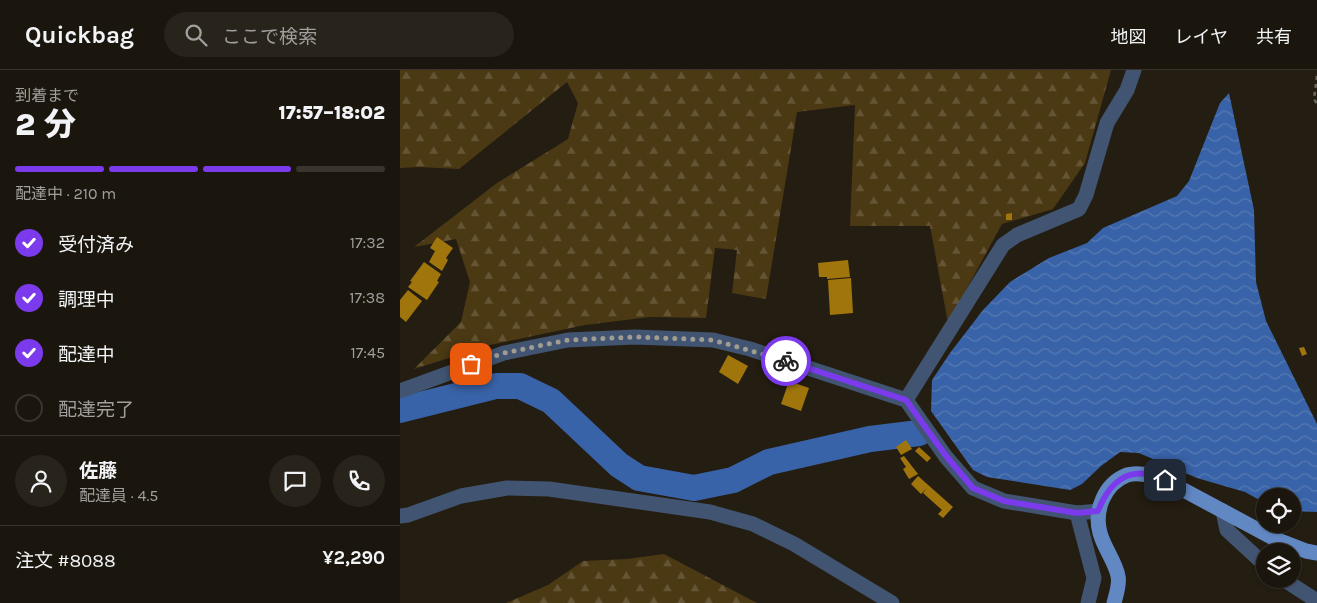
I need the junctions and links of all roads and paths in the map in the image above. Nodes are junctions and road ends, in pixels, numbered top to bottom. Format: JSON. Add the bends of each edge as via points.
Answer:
{"nodes":[{"id":1,"x":1134,"y":70,"type":"edge"},
{"id":2,"x":1317,"y":76,"type":"edge"},
{"id":3,"x":1317,"y":104,"type":"edge"},
{"id":4,"x":400,"y":391,"type":"edge"},
{"id":5,"x":906,"y":400,"type":"junction"},
{"id":6,"x":1098,"y":511,"type":"junction"},
{"id":7,"x":1224,"y":511,"type":"junction"},
{"id":8,"x":1077,"y":513,"type":"junction"},
{"id":9,"x":400,"y":516,"type":"edge"},
{"id":10,"x":1317,"y":553,"type":"edge"},
{"id":11,"x":1256,"y":556,"type":"edge"},
{"id":12,"x":1296,"y":588,"type":"edge"},
{"id":13,"x":1317,"y":601,"type":"edge"},
{"id":14,"x":892,"y":603,"type":"edge"},
{"id":15,"x":1088,"y":603,"type":"edge"},
{"id":16,"x":1114,"y":603,"type":"edge"}],
"edges":[{"from":1,"to":5,"type":"street","via":[[1127,90],[1107,124],[1086,195],[1079,208],[1003,245]]},
{"from":2,"to":3,"type":"path","via":[[1314,99]]},
{"from":4,"to":5,"type":"street","via":[[504,353],[568,340],[636,337],[713,340]]},
{"from":5,"to":8,"type":"street","via":[[973,488],[1004,501]]},
{"from":6,"to":7,"type":"main road","via":[[1113,485],[1128,475],[1146,474],[1165,480]]},
{"from":6,"to":8,"type":"street"},
{"from":6,"to":16,"type":"main road","via":[[1104,548],[1118,577]]},
{"from":7,"to":10,"type":"main road","via":[[1275,539]]},
{"from":7,"to":11,"type":"street","via":[[1227,530]]},
{"from":8,"to":15,"type":"street","via":[[1094,578]]},
{"from":9,"to":14,"type":"street","via":[[461,496],[507,488],[549,488],[710,512],[753,524],[794,544]]},
{"from":12,"to":13,"type":"street"}]}
